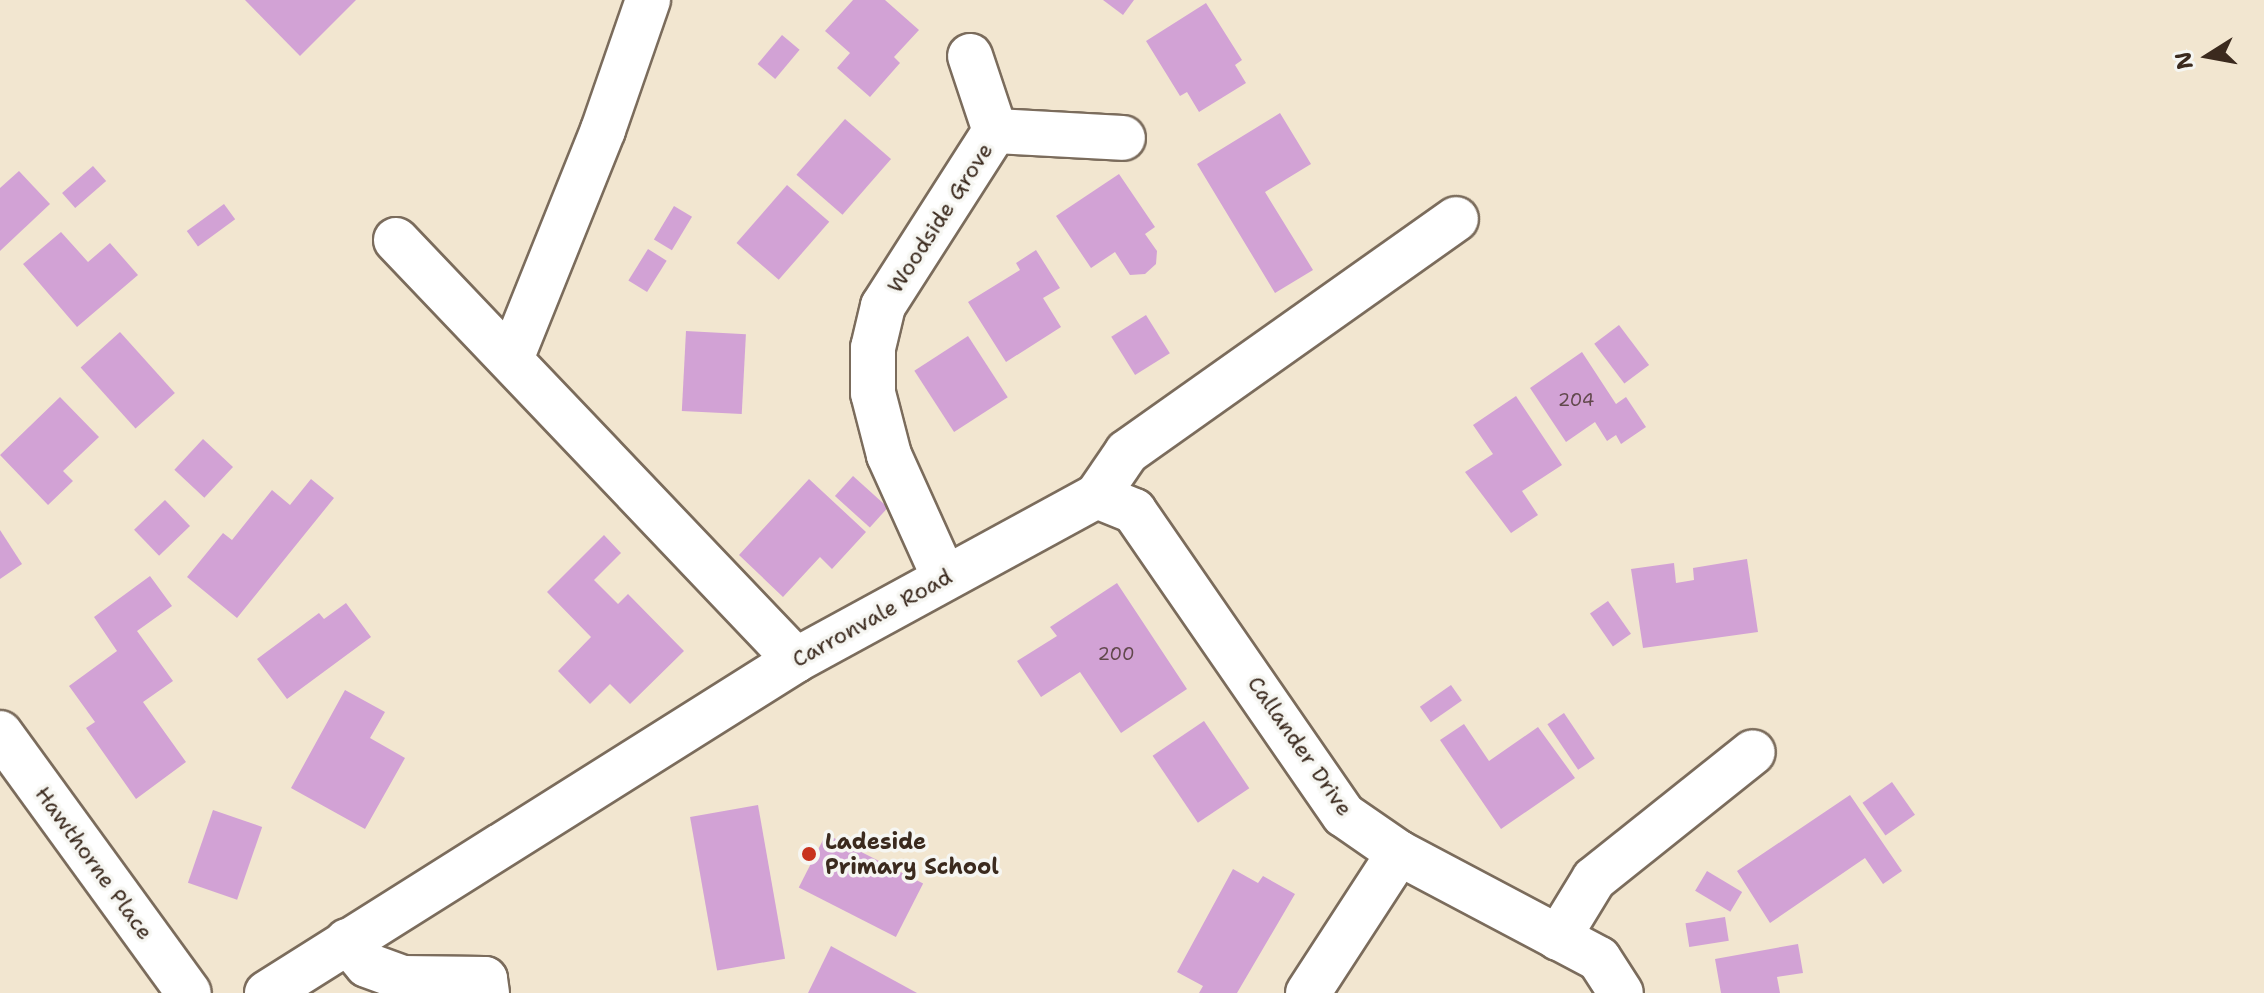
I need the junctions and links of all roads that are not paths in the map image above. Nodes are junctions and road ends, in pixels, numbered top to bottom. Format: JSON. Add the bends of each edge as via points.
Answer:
{"nodes":[{"id":1,"x":648,"y":0,"type":"edge"},
{"id":2,"x":970,"y":56,"type":"dead end"},
{"id":3,"x":995,"y":131,"type":"junction"},
{"id":4,"x":1123,"y":138,"type":"dead end"},
{"id":5,"x":1456,"y":219,"type":"dead end"},
{"id":6,"x":396,"y":240,"type":"dead end"},
{"id":7,"x":511,"y":359,"type":"junction"},
{"id":8,"x":1097,"y":496,"type":"junction"},
{"id":9,"x":944,"y":577,"type":"junction"},
{"id":10,"x":796,"y":660,"type":"junction"},
{"id":11,"x":0,"y":733,"type":"edge"},
{"id":12,"x":1753,"y":752,"type":"dead end"},
{"id":13,"x":1399,"y":853,"type":"junction"},
{"id":14,"x":1558,"y":938,"type":"junction"},
{"id":15,"x":361,"y":966,"type":"edge"},
{"id":16,"x":189,"y":993,"type":"edge"},
{"id":17,"x":267,"y":993,"type":"edge"},
{"id":18,"x":487,"y":993,"type":"edge"},
{"id":19,"x":1308,"y":993,"type":"edge"},
{"id":20,"x":1621,"y":993,"type":"edge"}],
"edges":[{"from":1,"to":7,"type":"street","via":[[603,130]]},
{"from":2,"to":3,"type":"street","name":"Woodside Grove"},
{"from":3,"to":4,"type":"street","name":"Woodside Grove"},
{"from":3,"to":9,"type":"street","name":"Woodside Grove","via":[[883,306],[873,348],[873,393],[889,455]]},
{"from":5,"to":8,"type":"street","name":"Carronvale Road","via":[[1127,452]]},
{"from":6,"to":7,"type":"street"},
{"from":7,"to":10,"type":"street"},
{"from":8,"to":9,"type":"street","name":"Carronvale Road"},
{"from":8,"to":13,"type":"street","name":"Callander Drive","via":[[1134,511],[1344,815]]},
{"from":9,"to":10,"type":"street","name":"Carronvale Road"},
{"from":10,"to":15,"type":"street","name":"Carronvale Road"},
{"from":11,"to":16,"type":"street","name":"Hawthorne Place"},
{"from":12,"to":14,"type":"street","via":[[1594,879]]},
{"from":13,"to":14,"type":"street","name":"Callander Drive"},
{"from":13,"to":19,"type":"street"},
{"from":14,"to":20,"type":"street","name":"Callander Drive","via":[[1599,959]]},
{"from":15,"to":17,"type":"street","name":"Carronvale Road"},
{"from":15,"to":18,"type":"street","via":[[403,978],[485,979]]}]}
